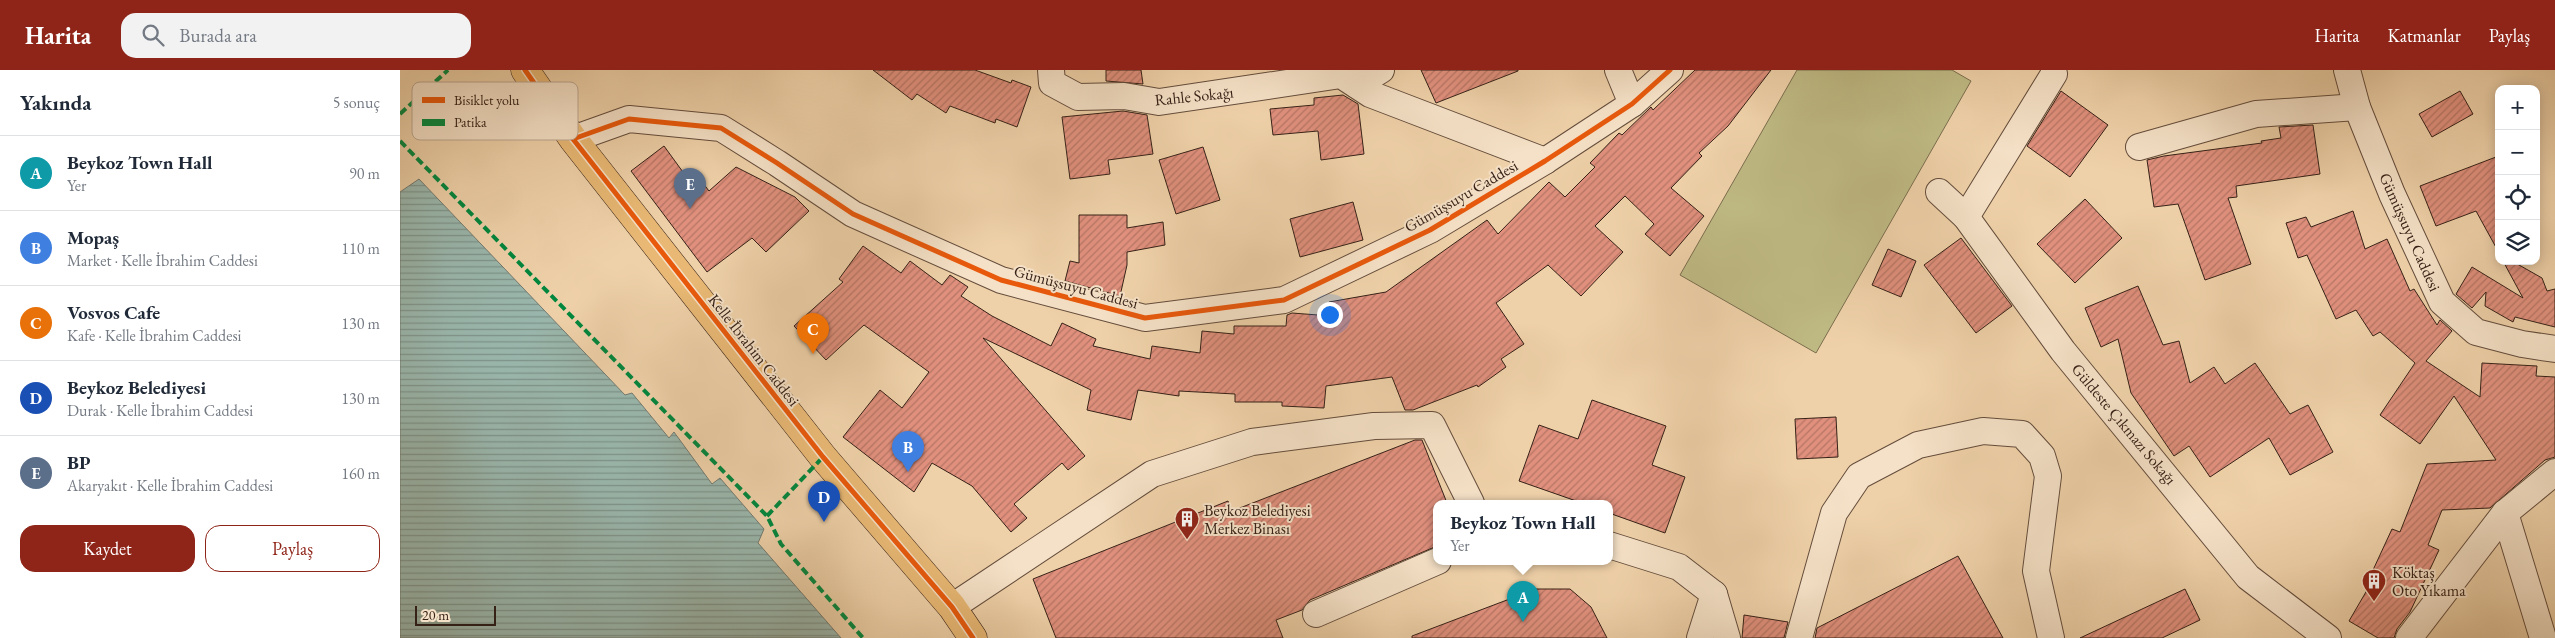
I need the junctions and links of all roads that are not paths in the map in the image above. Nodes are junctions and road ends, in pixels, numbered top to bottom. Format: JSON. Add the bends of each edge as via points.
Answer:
{"nodes":[{"id":1,"x":525,"y":70,"type":"edge"},
{"id":2,"x":1051,"y":70,"type":"edge"},
{"id":3,"x":1381,"y":70,"type":"edge"},
{"id":4,"x":1618,"y":70,"type":"edge"},
{"id":5,"x":1670,"y":70,"type":"edge"},
{"id":6,"x":2347,"y":70,"type":"edge"},
{"id":7,"x":2054,"y":74,"type":"dead end"},
{"id":8,"x":1344,"y":77,"type":"edge"},
{"id":9,"x":533,"y":82,"type":"edge"},
{"id":10,"x":1632,"y":104,"type":"junction"},
{"id":11,"x":2357,"y":107,"type":"junction"},
{"id":12,"x":578,"y":137,"type":"edge"},
{"id":13,"x":574,"y":140,"type":"edge"},
{"id":14,"x":2138,"y":147,"type":"dead end"},
{"id":15,"x":1545,"y":161,"type":"junction"},
{"id":16,"x":1939,"y":192,"type":"dead end"},
{"id":17,"x":1966,"y":217,"type":"junction"},
{"id":18,"x":2555,"y":349,"type":"edge"},
{"id":19,"x":2555,"y":472,"type":"edge"},
{"id":20,"x":1470,"y":500,"type":"edge"},
{"id":21,"x":2505,"y":513,"type":"junction"},
{"id":22,"x":1613,"y":546,"type":"edge"},
{"id":23,"x":1433,"y":563,"type":"edge"},
{"id":24,"x":1714,"y":594,"type":"junction"},
{"id":25,"x":952,"y":607,"type":"junction"},
{"id":26,"x":1316,"y":614,"type":"dead end"},
{"id":27,"x":973,"y":638,"type":"edge"},
{"id":28,"x":1700,"y":638,"type":"edge"},
{"id":29,"x":1727,"y":638,"type":"edge"},
{"id":30,"x":1799,"y":638,"type":"edge"},
{"id":31,"x":2051,"y":638,"type":"edge"},
{"id":32,"x":2328,"y":638,"type":"edge"},
{"id":33,"x":2409,"y":638,"type":"edge"},
{"id":34,"x":2543,"y":638,"type":"edge"}],
"edges":[{"from":1,"to":9,"type":"main road","name":"Kelle İbrahim Caddesi"},
{"from":2,"to":8,"type":"street","name":"Rahle Sokağı","via":[[1052,83],[1078,97],[1124,96],[1159,102]]},
{"from":3,"to":8,"type":"street"},
{"from":4,"to":10,"type":"street"},
{"from":5,"to":10,"type":"street","name":"Gümüşsuyu Caddesi"},
{"from":6,"to":11,"type":"street","name":"Gümüşsuyu Caddesi"},
{"from":7,"to":17,"type":"street"},
{"from":8,"to":15,"type":"street","via":[[1370,94]]},
{"from":10,"to":15,"type":"street","name":"Gümüşsuyu Caddesi"},
{"from":11,"to":14,"type":"street","via":[[2256,114]]},
{"from":11,"to":18,"type":"street","name":"Gümüşsuyu Caddesi","via":[[2392,194],[2442,302],[2476,332]]},
{"from":12,"to":15,"type":"street","name":"Gümüşsuyu Caddesi","via":[[629,119],[721,128],[853,214],[1001,280],[1145,318],[1284,300],[1430,230]]},
{"from":13,"to":25,"type":"main road","name":"Kelle İbrahim Caddesi","via":[[823,457]]},
{"from":16,"to":17,"type":"street","name":"Güldeste Çıkmazı Sokağı"},
{"from":17,"to":32,"type":"street","name":"Güldeste Çıkmazı Sokağı","via":[[2063,351],[2248,577]]},
{"from":19,"to":21,"type":"street"},
{"from":20,"to":25,"type":"street","via":[[1432,425],[1374,426],[1252,442],[1152,474]]},
{"from":21,"to":33,"type":"street"},
{"from":21,"to":34,"type":"street"},
{"from":22,"to":24,"type":"street","via":[[1679,567]]},
{"from":23,"to":26,"type":"street"},
{"from":24,"to":28,"type":"street"},
{"from":24,"to":29,"type":"street"},
{"from":25,"to":27,"type":"main road","name":"Kelle İbrahim Caddesi"},
{"from":30,"to":31,"type":"street","via":[[1834,513],[1859,476],[1918,445],[1983,431],[2022,434],[2042,456],[2048,476],[2036,571]]}]}
